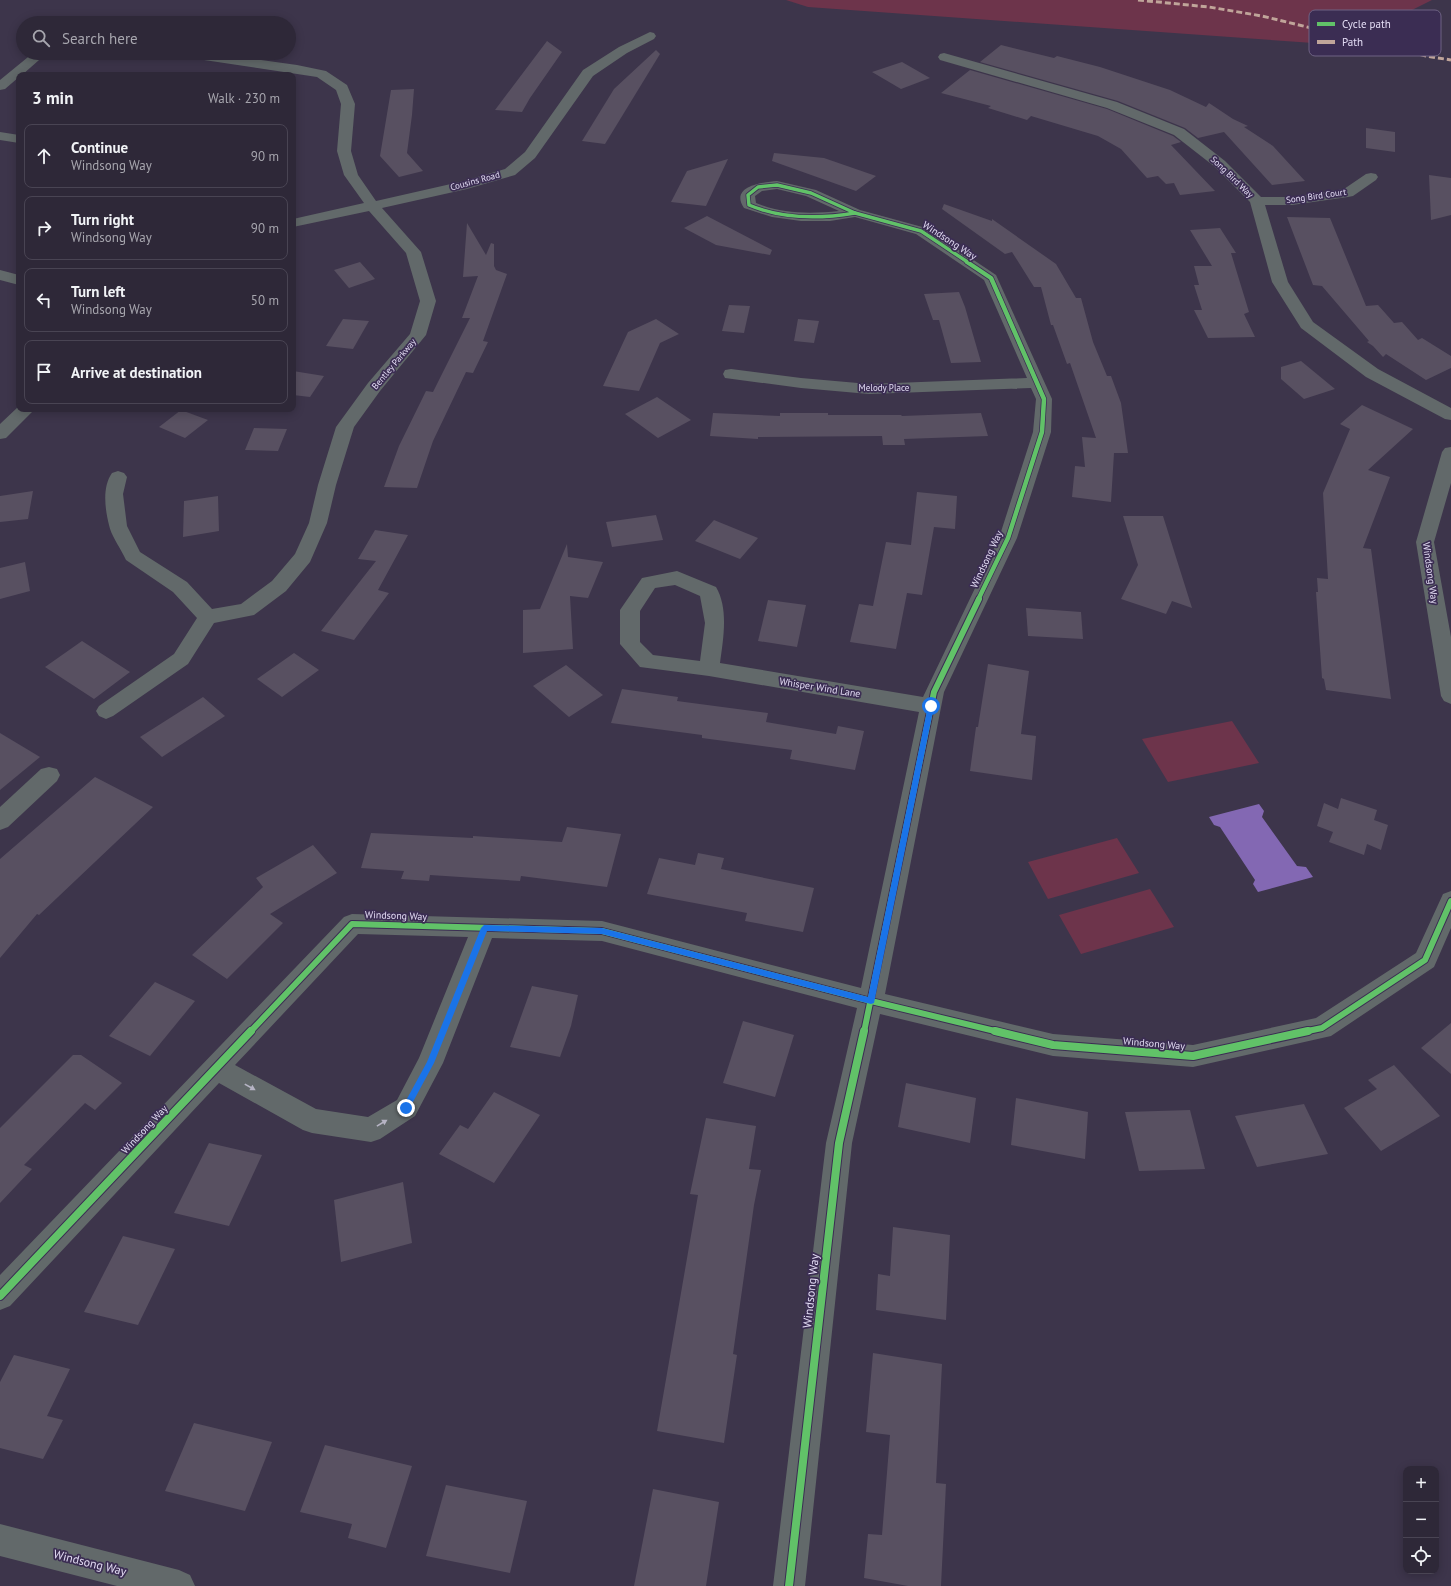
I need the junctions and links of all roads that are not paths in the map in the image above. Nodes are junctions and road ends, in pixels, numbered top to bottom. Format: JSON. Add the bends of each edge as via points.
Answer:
{"nodes":[{"id":1,"x":650,"y":36,"type":"dead end"},
{"id":2,"x":944,"y":57,"type":"dead end"},
{"id":3,"x":32,"y":60,"type":"edge"},
{"id":4,"x":233,"y":60,"type":"edge"},
{"id":5,"x":17,"y":72,"type":"edge"},
{"id":6,"x":16,"y":73,"type":"edge"},
{"id":7,"x":0,"y":86,"type":"edge"},
{"id":8,"x":0,"y":136,"type":"edge"},
{"id":9,"x":16,"y":139,"type":"edge"},
{"id":10,"x":1371,"y":177,"type":"dead end"},
{"id":11,"x":1257,"y":201,"type":"junction"},
{"id":12,"x":372,"y":205,"type":"junction"},
{"id":13,"x":855,"y":213,"type":"junction"},
{"id":14,"x":296,"y":222,"type":"edge"},
{"id":15,"x":0,"y":274,"type":"edge"},
{"id":16,"x":16,"y":279,"type":"edge"},
{"id":17,"x":731,"y":374,"type":"dead end"},
{"id":18,"x":1037,"y":383,"type":"junction"},
{"id":19,"x":23,"y":412,"type":"edge"},
{"id":20,"x":1451,"y":415,"type":"edge"},
{"id":21,"x":0,"y":434,"type":"edge"},
{"id":22,"x":1451,"y":452,"type":"edge"},
{"id":23,"x":118,"y":477,"type":"dead end"},
{"id":24,"x":208,"y":617,"type":"junction"},
{"id":25,"x":710,"y":669,"type":"junction"},
{"id":26,"x":1451,"y":696,"type":"edge"},
{"id":27,"x":931,"y":706,"type":"junction"},
{"id":28,"x":106,"y":711,"type":"dead end"},
{"id":29,"x":49,"y":775,"type":"dead end"},
{"id":30,"x":0,"y":821,"type":"edge"},
{"id":31,"x":1451,"y":901,"type":"edge"},
{"id":32,"x":484,"y":928,"type":"junction"},
{"id":33,"x":871,"y":1001,"type":"junction"},
{"id":34,"x":216,"y":1068,"type":"junction"},
{"id":35,"x":0,"y":1296,"type":"edge"},
{"id":36,"x":0,"y":1540,"type":"edge"},
{"id":37,"x":179,"y":1586,"type":"edge"},
{"id":38,"x":789,"y":1586,"type":"edge"}],
"edges":[{"from":1,"to":12,"type":"street","name":"Cousins Road","via":[[588,73],[530,155],[510,172],[467,185]]},
{"from":2,"to":11,"type":"street","name":"Song Bird Way","via":[[1112,105],[1179,132],[1220,164]]},
{"from":3,"to":5,"type":"street"},
{"from":4,"to":12,"type":"street","name":"Bentley Parkway","via":[[321,74],[342,88],[348,104],[344,151],[351,175]]},
{"from":6,"to":7,"type":"street"},
{"from":8,"to":9,"type":"street"},
{"from":10,"to":11,"type":"street","name":"Song Bird Court","via":[[1348,193],[1292,201]]},
{"from":11,"to":20,"type":"street","name":"Song Bird Way","via":[[1280,282],[1307,325],[1372,373]]},
{"from":12,"to":14,"type":"street","name":"Cousins Road"},
{"from":12,"to":24,"type":"street","name":"Bentley Parkway","via":[[413,252],[428,301],[418,335],[374,386],[345,427],[318,523],[303,557],[279,586],[247,610]]},
{"from":13,"to":13,"type":"street","name":"Windsong Way","via":[[811,193],[777,185],[758,187],[748,196],[749,205],[770,213],[824,216]]},
{"from":13,"to":18,"type":"street","name":"Windsong Way","via":[[921,231],[990,278]]},
{"from":15,"to":16,"type":"street"},
{"from":17,"to":18,"type":"street","name":"Melody Place","via":[[869,389]]},
{"from":18,"to":27,"type":"street","name":"Windsong Way","via":[[1044,398],[1042,432],[1008,538],[934,692]]},
{"from":19,"to":21,"type":"street"},
{"from":22,"to":26,"type":"street","name":"Windsong Way","via":[[1425,542]]},
{"from":23,"to":24,"type":"street","via":[[114,494],[118,526],[133,556],[180,587]]},
{"from":24,"to":28,"type":"street","via":[[181,659]]},
{"from":25,"to":25,"type":"street","name":"Whisper Wind Lane","via":[[715,623],[709,592],[677,578],[649,583],[630,610],[630,644],[647,662]]},
{"from":25,"to":27,"type":"street","name":"Whisper Wind Lane"},
{"from":27,"to":33,"type":"street","name":"Windsong Way"},
{"from":29,"to":30,"type":"street"},
{"from":31,"to":33,"type":"street","name":"Windsong Way","via":[[1425,960],[1322,1028],[1192,1056],[1053,1045]]},
{"from":32,"to":33,"type":"street","name":"Windsong Way","via":[[602,931]]},
{"from":32,"to":34,"type":"street","name":"Windsong Way","via":[[352,924]]},
{"from":34,"to":32,"type":"street","one_way":true,"via":[[312,1121],[371,1130],[406,1108],[430,1063]]},
{"from":33,"to":38,"type":"street","name":"Windsong Way","via":[[839,1143]]},
{"from":34,"to":35,"type":"street","name":"Windsong Way"},
{"from":36,"to":37,"type":"street","name":"Windsong Way"}]}
